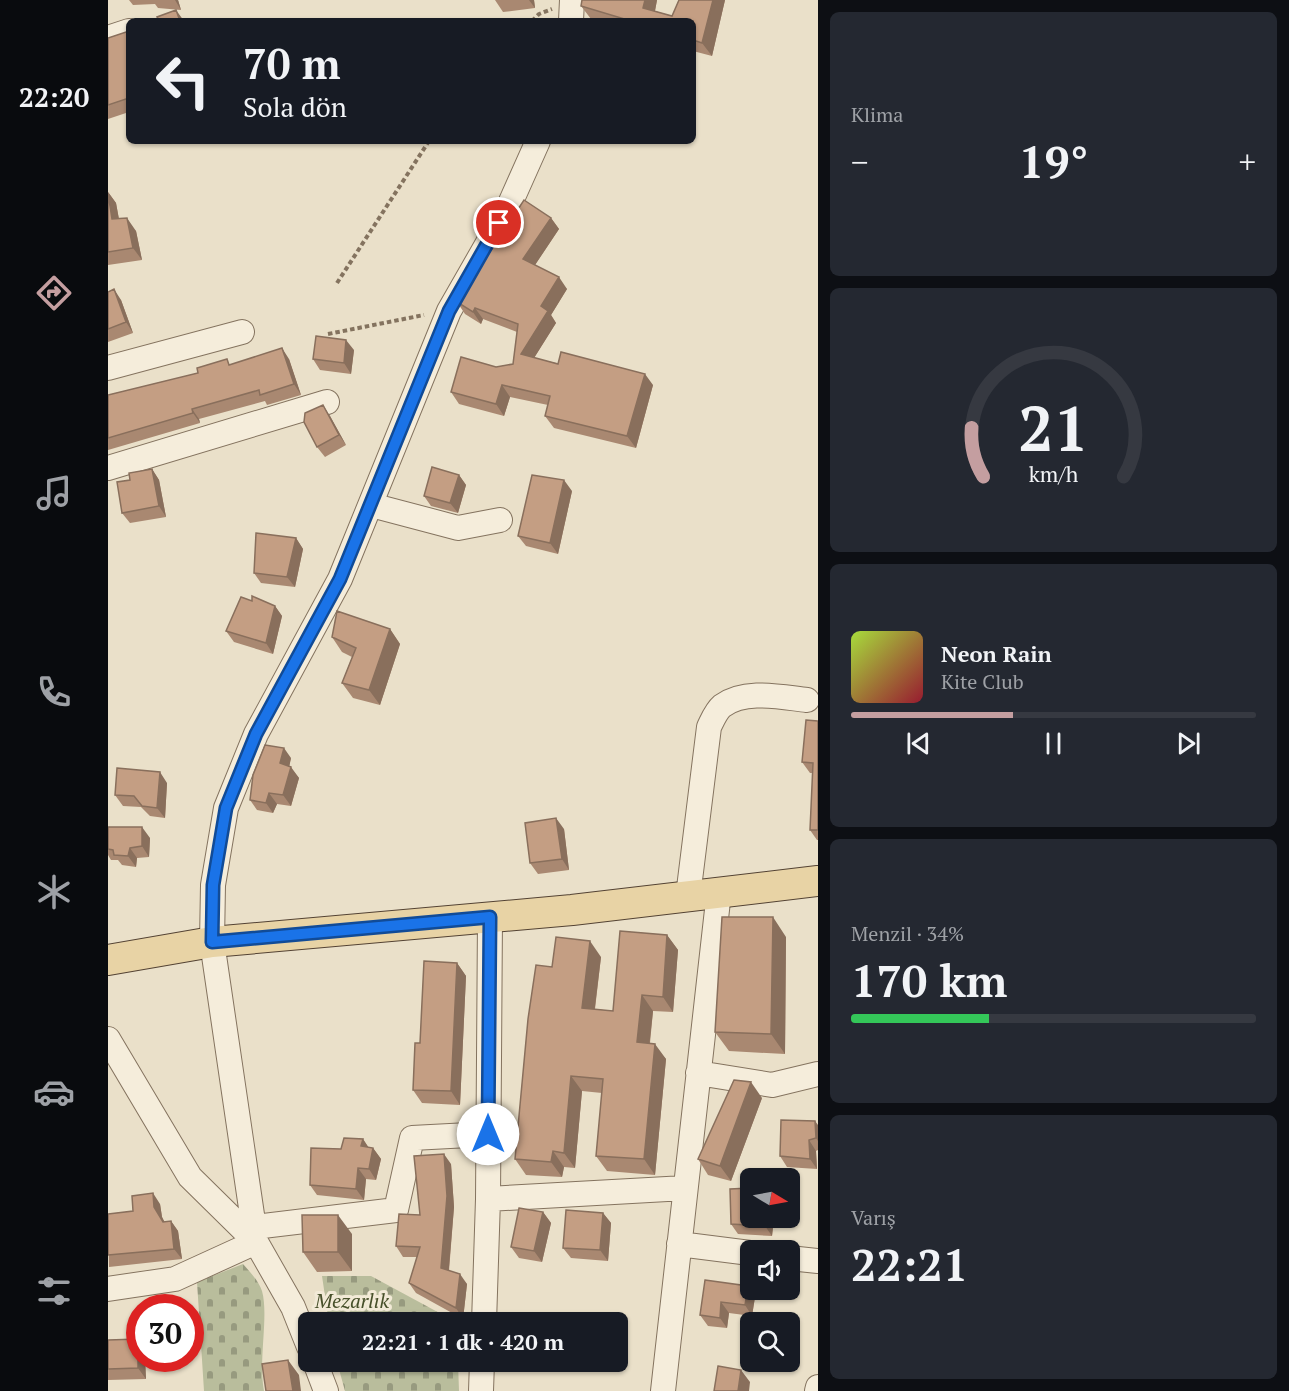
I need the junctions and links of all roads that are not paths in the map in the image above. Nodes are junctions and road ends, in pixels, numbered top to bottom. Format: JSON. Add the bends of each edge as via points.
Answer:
{"nodes":[{"id":1,"x":572,"y":0,"type":"edge"},
{"id":2,"x":571,"y":18,"type":"edge"},
{"id":3,"x":126,"y":32,"type":"edge"},
{"id":4,"x":108,"y":38,"type":"edge"},
{"id":5,"x":537,"y":144,"type":"edge"},
{"id":6,"x":242,"y":333,"type":"dead end"},
{"id":7,"x":108,"y":368,"type":"edge"},
{"id":8,"x":327,"y":402,"type":"dead end"},
{"id":9,"x":108,"y":468,"type":"edge"},
{"id":10,"x":371,"y":506,"type":"junction"},
{"id":11,"x":500,"y":520,"type":"dead end"},
{"id":12,"x":807,"y":700,"type":"dead end"},
{"id":13,"x":818,"y":880,"type":"edge"},
{"id":14,"x":719,"y":892,"type":"junction"},
{"id":15,"x":688,"y":896,"type":"junction"},
{"id":16,"x":490,"y":917,"type":"junction"},
{"id":17,"x":212,"y":942,"type":"junction"},
{"id":18,"x":108,"y":960,"type":"edge"},
{"id":19,"x":108,"y":1039,"type":"edge"},
{"id":20,"x":699,"y":1073,"type":"junction"},
{"id":21,"x":818,"y":1074,"type":"edge"},
{"id":22,"x":488,"y":1134,"type":"junction"},
{"id":23,"x":685,"y":1188,"type":"junction"},
{"id":24,"x":488,"y":1198,"type":"junction"},
{"id":25,"x":255,"y":1234,"type":"junction"},
{"id":26,"x":679,"y":1244,"type":"junction"},
{"id":27,"x":740,"y":1252,"type":"edge"},
{"id":28,"x":800,"y":1260,"type":"edge"},
{"id":29,"x":818,"y":1262,"type":"edge"},
{"id":30,"x":108,"y":1289,"type":"edge"},
{"id":31,"x":484,"y":1312,"type":"edge"},
{"id":32,"x":298,"y":1320,"type":"edge"},
{"id":33,"x":319,"y":1372,"type":"edge"},
{"id":34,"x":482,"y":1372,"type":"edge"},
{"id":35,"x":326,"y":1391,"type":"edge"},
{"id":36,"x":481,"y":1391,"type":"edge"},
{"id":37,"x":663,"y":1391,"type":"edge"}],
"edges":[{"from":1,"to":2,"type":"street"},
{"from":3,"to":4,"type":"street"},
{"from":5,"to":10,"type":"street","via":[[509,206],[449,311]]},
{"from":6,"to":7,"type":"street"},
{"from":8,"to":9,"type":"street"},
{"from":10,"to":11,"type":"street","via":[[458,528]]},
{"from":10,"to":17,"type":"street","via":[[340,579],[256,734],[226,808],[213,885]]},
{"from":12,"to":15,"type":"street","via":[[739,698],[720,707],[709,727]]},
{"from":13,"to":14,"type":"main road"},
{"from":14,"to":15,"type":"main road"},
{"from":14,"to":20,"type":"street"},
{"from":15,"to":16,"type":"main road"},
{"from":16,"to":17,"type":"main road"},
{"from":16,"to":22,"type":"street"},
{"from":17,"to":18,"type":"main road"},
{"from":17,"to":25,"type":"street"},
{"from":19,"to":25,"type":"street","via":[[190,1177]]},
{"from":20,"to":21,"type":"street","via":[[772,1085]]},
{"from":20,"to":23,"type":"street"},
{"from":22,"to":24,"type":"street"},
{"from":22,"to":25,"type":"street","via":[[412,1138],[396,1210]]},
{"from":23,"to":24,"type":"street"},
{"from":23,"to":26,"type":"street"},
{"from":24,"to":31,"type":"street"},
{"from":25,"to":30,"type":"street","via":[[175,1279]]},
{"from":25,"to":32,"type":"street"},
{"from":26,"to":27,"type":"street"},
{"from":26,"to":37,"type":"street"},
{"from":28,"to":29,"type":"street"},
{"from":33,"to":35,"type":"street"},
{"from":34,"to":36,"type":"street"}]}
